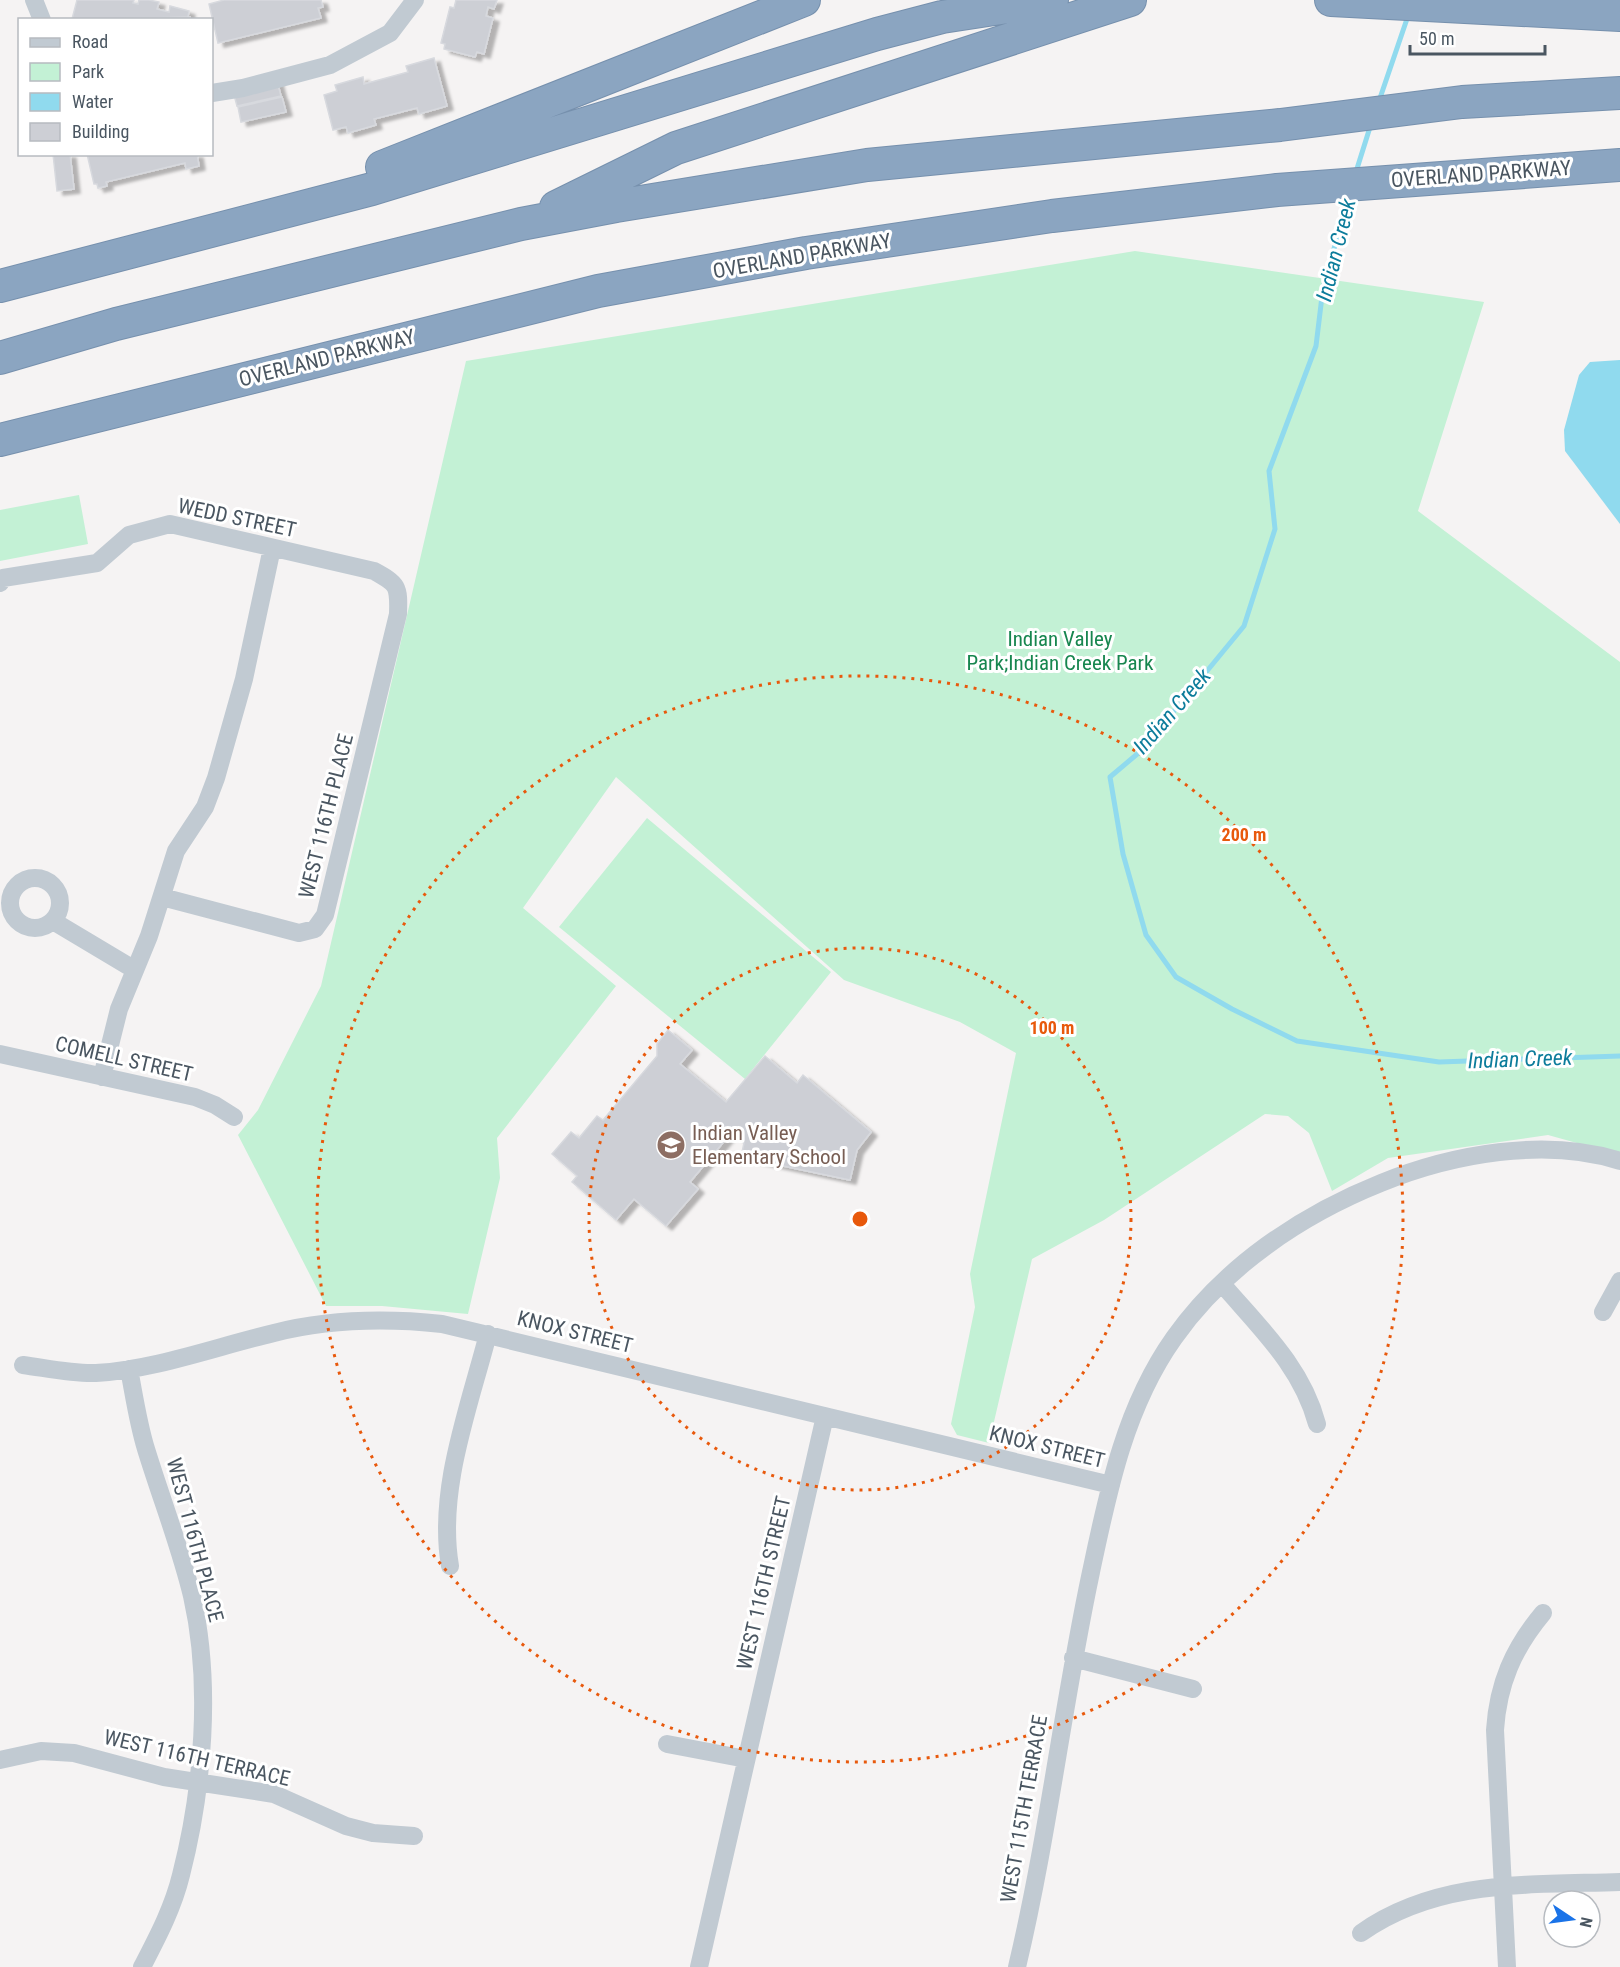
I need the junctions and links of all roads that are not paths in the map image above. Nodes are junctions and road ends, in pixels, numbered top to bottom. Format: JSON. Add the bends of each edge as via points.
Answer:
{"nodes":[{"id":1,"x":34,"y":0,"type":"edge"},
{"id":2,"x":415,"y":0,"type":"edge"},
{"id":3,"x":804,"y":0,"type":"edge"},
{"id":4,"x":1052,"y":0,"type":"edge"},
{"id":5,"x":1130,"y":0,"type":"edge"},
{"id":6,"x":1331,"y":0,"type":"edge"},
{"id":7,"x":1620,"y":15,"type":"edge"},
{"id":8,"x":41,"y":18,"type":"edge"},
{"id":9,"x":213,"y":93,"type":"edge"},
{"id":10,"x":1620,"y":93,"type":"edge"},
{"id":11,"x":1620,"y":165,"type":"edge"},
{"id":12,"x":245,"y":222,"type":"junction"},
{"id":13,"x":521,"y":224,"type":"junction"},
{"id":14,"x":0,"y":286,"type":"edge"},
{"id":15,"x":0,"y":358,"type":"edge"},
{"id":16,"x":0,"y":440,"type":"edge"},
{"id":17,"x":273,"y":548,"type":"junction"},
{"id":18,"x":0,"y":583,"type":"edge"},
{"id":19,"x":399,"y":591,"type":"joint"},
{"id":20,"x":162,"y":897,"type":"junction"},
{"id":21,"x":5,"y":902,"type":"edge"},
{"id":22,"x":53,"y":921,"type":"junction"},
{"id":23,"x":135,"y":970,"type":"junction"},
{"id":24,"x":0,"y":1054,"type":"edge"},
{"id":25,"x":102,"y":1077,"type":"junction"},
{"id":26,"x":234,"y":1117,"type":"dead end"},
{"id":27,"x":1620,"y":1161,"type":"edge"},
{"id":28,"x":1620,"y":1281,"type":"edge"},
{"id":29,"x":1222,"y":1285,"type":"junction"},
{"id":30,"x":1603,"y":1312,"type":"dead end"},
{"id":31,"x":488,"y":1334,"type":"junction"},
{"id":32,"x":23,"y":1365,"type":"dead end"},
{"id":33,"x":129,"y":1369,"type":"junction"},
{"id":34,"x":825,"y":1416,"type":"junction"},
{"id":35,"x":1317,"y":1424,"type":"dead end"},
{"id":36,"x":1111,"y":1485,"type":"junction"},
{"id":37,"x":450,"y":1566,"type":"dead end"},
{"id":38,"x":1543,"y":1613,"type":"dead end"},
{"id":39,"x":1073,"y":1658,"type":"junction"},
{"id":40,"x":1193,"y":1689,"type":"dead end"},
{"id":41,"x":667,"y":1744,"type":"dead end"},
{"id":42,"x":0,"y":1758,"type":"edge"},
{"id":43,"x":746,"y":1759,"type":"junction"},
{"id":44,"x":196,"y":1781,"type":"junction"},
{"id":45,"x":414,"y":1836,"type":"dead end"},
{"id":46,"x":1620,"y":1882,"type":"edge"},
{"id":47,"x":1502,"y":1888,"type":"junction"},
{"id":48,"x":1361,"y":1933,"type":"dead end"},
{"id":49,"x":142,"y":1967,"type":"edge"},
{"id":50,"x":699,"y":1967,"type":"edge"},
{"id":51,"x":1017,"y":1967,"type":"edge"},
{"id":52,"x":1507,"y":1967,"type":"edge"}],
"edges":[{"from":1,"to":8,"type":"street"},
{"from":2,"to":9,"type":"street","via":[[390,33],[330,65]]},
{"from":3,"to":12,"type":"highway"},
{"from":4,"to":12,"type":"highway","via":[[942,17],[876,34],[372,189]]},
{"from":5,"to":13,"type":"highway","via":[[676,148]]},
{"from":6,"to":7,"type":"highway"},
{"from":10,"to":13,"type":"highway","via":[[1462,102],[1280,125],[867,165]]},
{"from":11,"to":16,"type":"highway","name":"OVERLAND PARKWAY","via":[[1277,190],[1052,216],[806,253],[598,291]]},
{"from":12,"to":14,"type":"highway"},
{"from":13,"to":15,"type":"highway","via":[[116,324]]},
{"from":17,"to":18,"type":"street","name":"WEDD STREET","via":[[170,524],[129,535],[97,563],[3,578]]},
{"from":17,"to":19,"type":"street","name":"WEDD STREET","via":[[374,571],[393,582]]},
{"from":17,"to":20,"type":"street","via":[[244,679],[216,778],[205,807],[176,851]]},
{"from":19,"to":20,"type":"street","name":"WEST 116TH PLACE","via":[[398,614],[325,915],[315,929],[299,933]]},
{"from":20,"to":23,"type":"street"},
{"from":21,"to":22,"type":"street","via":[[25,926],[44,926]]},
{"from":21,"to":22,"type":"street","via":[[18,885],[36,878],[45,880],[54,885],[60,903]]},
{"from":22,"to":23,"type":"street"},
{"from":23,"to":25,"type":"street","via":[[116,1020]]},
{"from":24,"to":25,"type":"street","name":"COMELL STREET"},
{"from":25,"to":26,"type":"street","name":"COMELL STREET","via":[[195,1097]]},
{"from":27,"to":29,"type":"street","name":"WEST 115TH TERRACE","via":[[1566,1151],[1517,1152],[1400,1175],[1306,1218],[1269,1242]]},
{"from":28,"to":30,"type":"street"},
{"from":29,"to":35,"type":"street","via":[[1291,1363],[1312,1401]]},
{"from":29,"to":36,"type":"street","name":"WEST 115TH TERRACE","via":[[1190,1316],[1150,1378],[1133,1414]]},
{"from":31,"to":33,"type":"street","name":"KNOX STREET","via":[[420,1322],[331,1322]]},
{"from":31,"to":34,"type":"street","name":"KNOX STREET"},
{"from":31,"to":37,"type":"street","via":[[448,1495],[446,1543]]},
{"from":32,"to":33,"type":"street","name":"KNOX STREET","via":[[94,1373]]},
{"from":33,"to":44,"type":"street","name":"WEST 116TH PLACE","via":[[145,1446],[178,1546],[198,1631],[203,1696]]},
{"from":34,"to":36,"type":"street","name":"KNOX STREET"},
{"from":34,"to":43,"type":"street","name":"WEST 116TH STREET"},
{"from":36,"to":39,"type":"street","name":"WEST 115TH TERRACE"},
{"from":38,"to":47,"type":"street","via":[[1513,1655],[1497,1707]]},
{"from":39,"to":40,"type":"street"},
{"from":39,"to":51,"type":"street","name":"WEST 115TH TERRACE"},
{"from":41,"to":43,"type":"street"},
{"from":42,"to":44,"type":"street","name":"WEST 116TH TERRACE","via":[[41,1751],[74,1753],[164,1777]]},
{"from":43,"to":50,"type":"street","name":"WEST 116TH STREET"},
{"from":44,"to":45,"type":"street","name":"WEST 116TH TERRACE","via":[[274,1794],[346,1826],[373,1833]]},
{"from":44,"to":49,"type":"street","name":"WEST 116TH PLACE","via":[[181,1876],[168,1915]]},
{"from":46,"to":47,"type":"street"},
{"from":47,"to":48,"type":"street","via":[[1460,1892],[1413,1904]]},
{"from":47,"to":52,"type":"street"}]}
